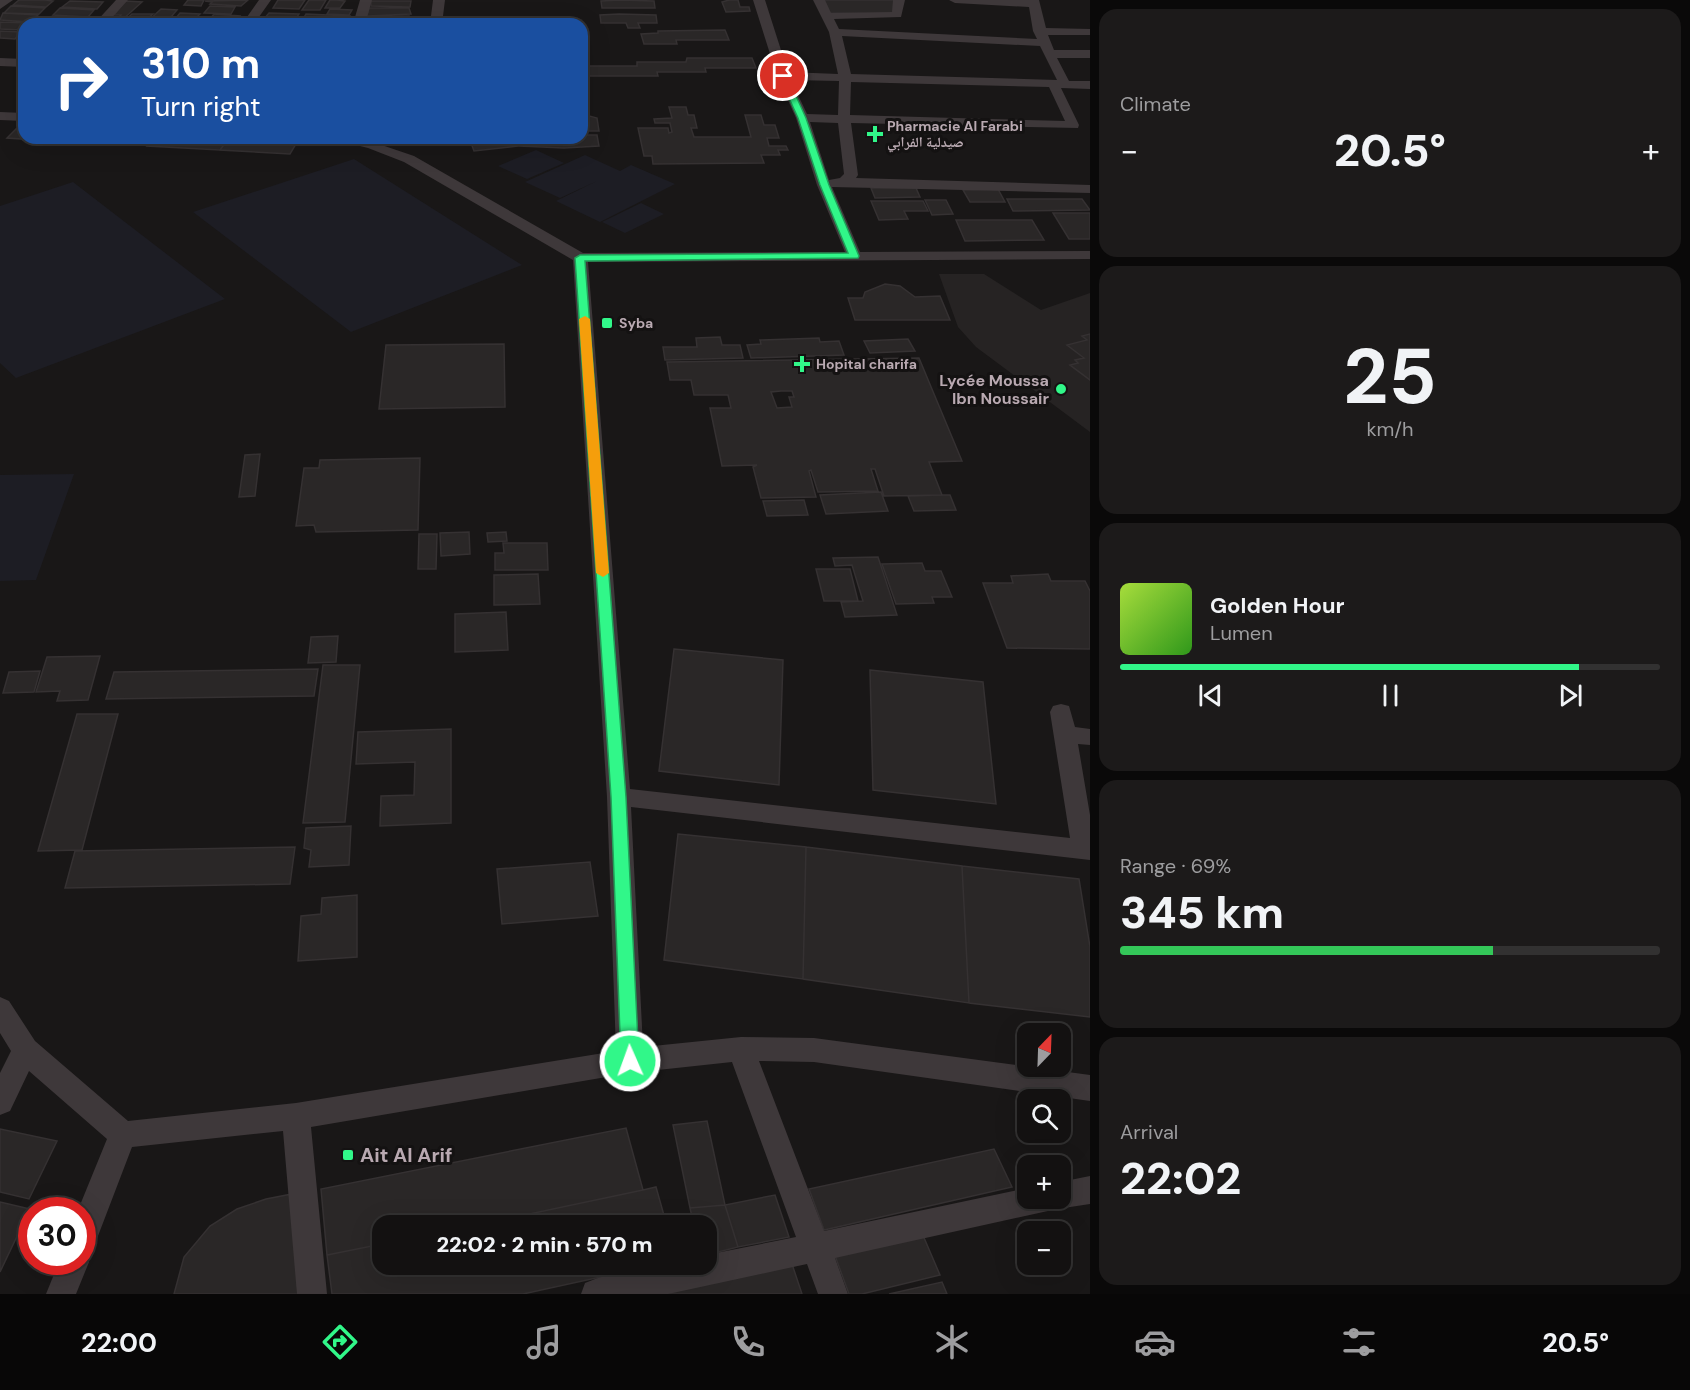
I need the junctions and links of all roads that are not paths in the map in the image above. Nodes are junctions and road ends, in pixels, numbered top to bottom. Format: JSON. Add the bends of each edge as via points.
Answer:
{"nodes":[{"id":1,"x":7,"y":0,"type":"edge"},
{"id":2,"x":122,"y":0,"type":"edge"},
{"id":3,"x":265,"y":0,"type":"edge"},
{"id":4,"x":366,"y":0,"type":"edge"},
{"id":5,"x":439,"y":0,"type":"edge"},
{"id":6,"x":759,"y":0,"type":"edge"},
{"id":7,"x":819,"y":0,"type":"edge"},
{"id":8,"x":899,"y":0,"type":"edge"},
{"id":9,"x":955,"y":0,"type":"edge"},
{"id":10,"x":1034,"y":2,"type":"edge"},
{"id":11,"x":0,"y":6,"type":"edge"},
{"id":12,"x":826,"y":16,"type":"junction"},
{"id":13,"x":106,"y":18,"type":"edge"},
{"id":14,"x":252,"y":18,"type":"edge"},
{"id":15,"x":361,"y":18,"type":"edge"},
{"id":16,"x":437,"y":18,"type":"edge"},
{"id":17,"x":1040,"y":31,"type":"junction"},
{"id":18,"x":835,"y":32,"type":"junction"},
{"id":19,"x":1090,"y":32,"type":"edge"},
{"id":20,"x":1047,"y":49,"type":"junction"},
{"id":21,"x":1090,"y":54,"type":"edge"},
{"id":22,"x":0,"y":62,"type":"edge"},
{"id":23,"x":18,"y":63,"type":"edge"},
{"id":24,"x":783,"y":76,"type":"junction"},
{"id":25,"x":845,"y":76,"type":"junction"},
{"id":26,"x":1059,"y":84,"type":"junction"},
{"id":27,"x":1090,"y":85,"type":"edge"},
{"id":28,"x":0,"y":116,"type":"edge"},
{"id":29,"x":18,"y":117,"type":"edge"},
{"id":30,"x":844,"y":117,"type":"junction"},
{"id":31,"x":802,"y":118,"type":"junction"},
{"id":32,"x":369,"y":144,"type":"edge"},
{"id":33,"x":844,"y":182,"type":"junction"},
{"id":34,"x":824,"y":185,"type":"junction"},
{"id":35,"x":1090,"y":189,"type":"edge"},
{"id":36,"x":1090,"y":255,"type":"edge"},
{"id":37,"x":854,"y":256,"type":"junction"},
{"id":38,"x":580,"y":258,"type":"junction"},
{"id":39,"x":1090,"y":737,"type":"edge"},
{"id":40,"x":619,"y":797,"type":"junction"},
{"id":41,"x":1087,"y":849,"type":"edge"},
{"id":42,"x":0,"y":1009,"type":"edge"},
{"id":43,"x":741,"y":1049,"type":"junction"},
{"id":44,"x":25,"y":1050,"type":"junction"},
{"id":45,"x":630,"y":1061,"type":"junction"},
{"id":46,"x":1090,"y":1088,"type":"edge"},
{"id":47,"x":0,"y":1102,"type":"edge"},
{"id":48,"x":296,"y":1116,"type":"junction"},
{"id":49,"x":123,"y":1135,"type":"junction"},
{"id":50,"x":1090,"y":1190,"type":"edge"},
{"id":51,"x":1071,"y":1194,"type":"edge"},
{"id":52,"x":96,"y":1203,"type":"edge"},
{"id":53,"x":1017,"y":1205,"type":"edge"},
{"id":54,"x":815,"y":1248,"type":"junction"},
{"id":55,"x":69,"y":1275,"type":"edge"},
{"id":56,"x":61,"y":1294,"type":"edge"},
{"id":57,"x":312,"y":1294,"type":"edge"},
{"id":58,"x":596,"y":1294,"type":"edge"},
{"id":59,"x":833,"y":1294,"type":"edge"}],
"edges":[{"from":1,"to":11,"type":"street"},
{"from":2,"to":13,"type":"street"},
{"from":3,"to":14,"type":"street"},
{"from":4,"to":15,"type":"street"},
{"from":5,"to":16,"type":"street"},
{"from":6,"to":24,"type":"street"},
{"from":7,"to":12,"type":"street"},
{"from":8,"to":12,"type":"street","via":[[897,15]]},
{"from":9,"to":10,"type":"street"},
{"from":10,"to":17,"type":"street"},
{"from":12,"to":18,"type":"street"},
{"from":17,"to":19,"type":"street"},
{"from":17,"to":20,"type":"street"},
{"from":18,"to":20,"type":"street"},
{"from":18,"to":25,"type":"street"},
{"from":20,"to":21,"type":"street"},
{"from":20,"to":26,"type":"street"},
{"from":22,"to":23,"type":"street"},
{"from":24,"to":25,"type":"street"},
{"from":24,"to":31,"type":"street"},
{"from":25,"to":26,"type":"street"},
{"from":25,"to":30,"type":"street"},
{"from":26,"to":27,"type":"street"},
{"from":26,"to":30,"type":"street","via":[[1073,125]]},
{"from":28,"to":29,"type":"street"},
{"from":30,"to":31,"type":"street"},
{"from":30,"to":33,"type":"street","via":[[851,175]]},
{"from":31,"to":34,"type":"street"},
{"from":32,"to":38,"type":"street","via":[[409,159]]},
{"from":33,"to":34,"type":"street"},
{"from":33,"to":35,"type":"street"},
{"from":34,"to":37,"type":"street"},
{"from":36,"to":37,"type":"street"},
{"from":37,"to":38,"type":"street"},
{"from":38,"to":40,"type":"street"},
{"from":39,"to":41,"type":"street","via":[[1063,723]]},
{"from":40,"to":41,"type":"street"},
{"from":40,"to":45,"type":"street"},
{"from":42,"to":44,"type":"street"},
{"from":43,"to":45,"type":"street"},
{"from":43,"to":46,"type":"street","via":[[814,1050]]},
{"from":43,"to":54,"type":"street"},
{"from":44,"to":47,"type":"street"},
{"from":44,"to":49,"type":"street"},
{"from":45,"to":48,"type":"street"},
{"from":48,"to":49,"type":"street"},
{"from":48,"to":57,"type":"street"},
{"from":49,"to":52,"type":"street"},
{"from":50,"to":51,"type":"street"},
{"from":53,"to":54,"type":"street"},
{"from":54,"to":58,"type":"street"},
{"from":54,"to":59,"type":"street"},
{"from":55,"to":56,"type":"street"}]}
